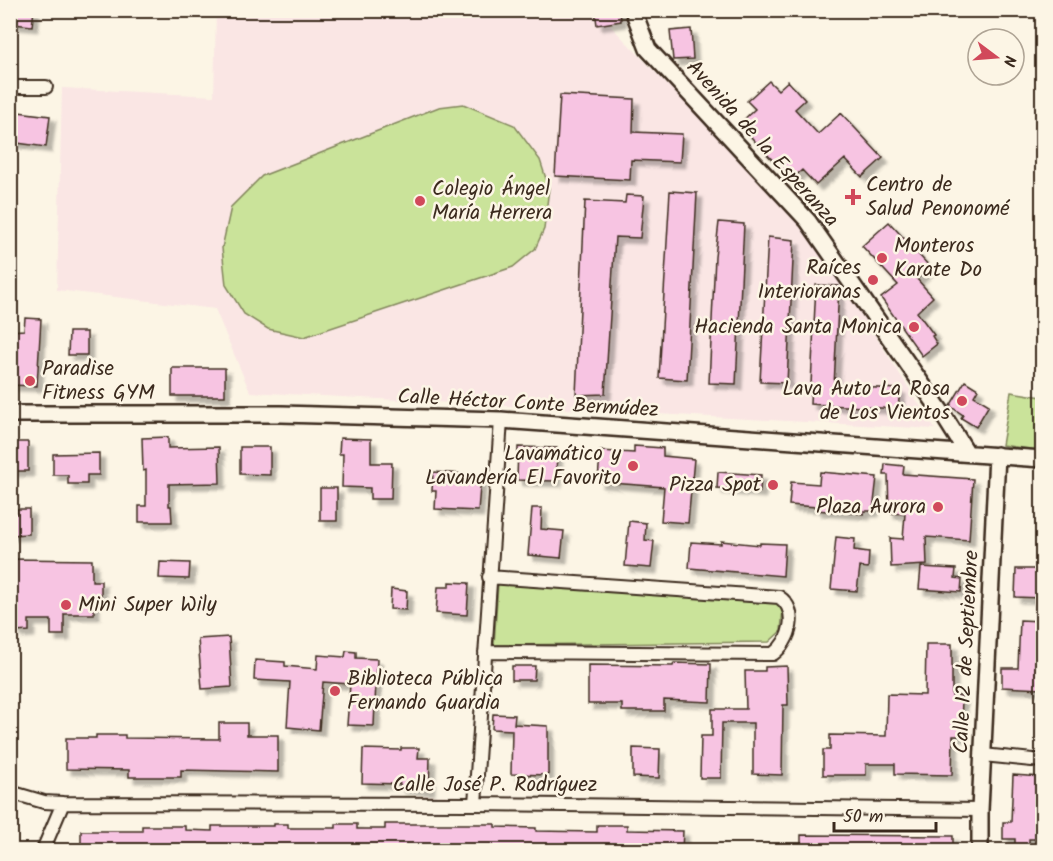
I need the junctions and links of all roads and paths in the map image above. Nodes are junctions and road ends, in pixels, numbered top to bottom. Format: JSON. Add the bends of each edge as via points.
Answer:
{"nodes":[{"id":1,"x":633,"y":10,"type":"edge"},
{"id":2,"x":10,"y":87,"type":"edge"},
{"id":3,"x":46,"y":87,"type":"dead end"},
{"id":4,"x":10,"y":414,"type":"edge"},
{"id":5,"x":501,"y":420,"type":"junction"},
{"id":6,"x":967,"y":453,"type":"junction"},
{"id":7,"x":996,"y":455,"type":"junction"},
{"id":8,"x":1042,"y":459,"type":"edge"},
{"id":9,"x":489,"y":577,"type":"junction"},
{"id":10,"x":484,"y":652,"type":"junction"},
{"id":11,"x":983,"y":755,"type":"junction"},
{"id":12,"x":1042,"y":761,"type":"edge"},
{"id":13,"x":10,"y":792,"type":"edge"},
{"id":14,"x":63,"y":803,"type":"junction"},
{"id":15,"x":475,"y":804,"type":"junction"},
{"id":16,"x":980,"y":810,"type":"junction"},
{"id":17,"x":43,"y":850,"type":"edge"},
{"id":18,"x":980,"y":850,"type":"edge"}],
"edges":[{"from":1,"to":6,"type":"street","name":"Avenida de la Esperanza","via":[[648,49],[808,221]]},
{"from":2,"to":3,"type":"street"},
{"from":4,"to":5,"type":"street","name":"Calle Héctor Conte Bermúdez","via":[[281,414]]},
{"from":5,"to":6,"type":"street","name":"Calle Héctor Conte Bermúdez"},
{"from":5,"to":9,"type":"street"},
{"from":6,"to":7,"type":"street","name":"Calle Héctor Conte Bermúdez"},
{"from":7,"to":8,"type":"street","name":"Calle Héctor Conte Bermúdez"},
{"from":7,"to":11,"type":"street","name":"Calle 12 de Septiembre"},
{"from":9,"to":10,"type":"street"},
{"from":9,"to":10,"type":"street","via":[[779,597],[787,603],[790,618],[788,637],[773,654]]},
{"from":10,"to":15,"type":"street"},
{"from":11,"to":12,"type":"street"},
{"from":11,"to":16,"type":"street","name":"Calle 12 de Septiembre"},
{"from":13,"to":14,"type":"street","name":"Calle José P. Rodríguez"},
{"from":14,"to":15,"type":"street","name":"Calle José P. Rodríguez"},
{"from":14,"to":17,"type":"street"},
{"from":15,"to":16,"type":"street","name":"Calle José P. Rodríguez"},
{"from":16,"to":18,"type":"street","name":"Calle 12 de Septiembre"}]}
